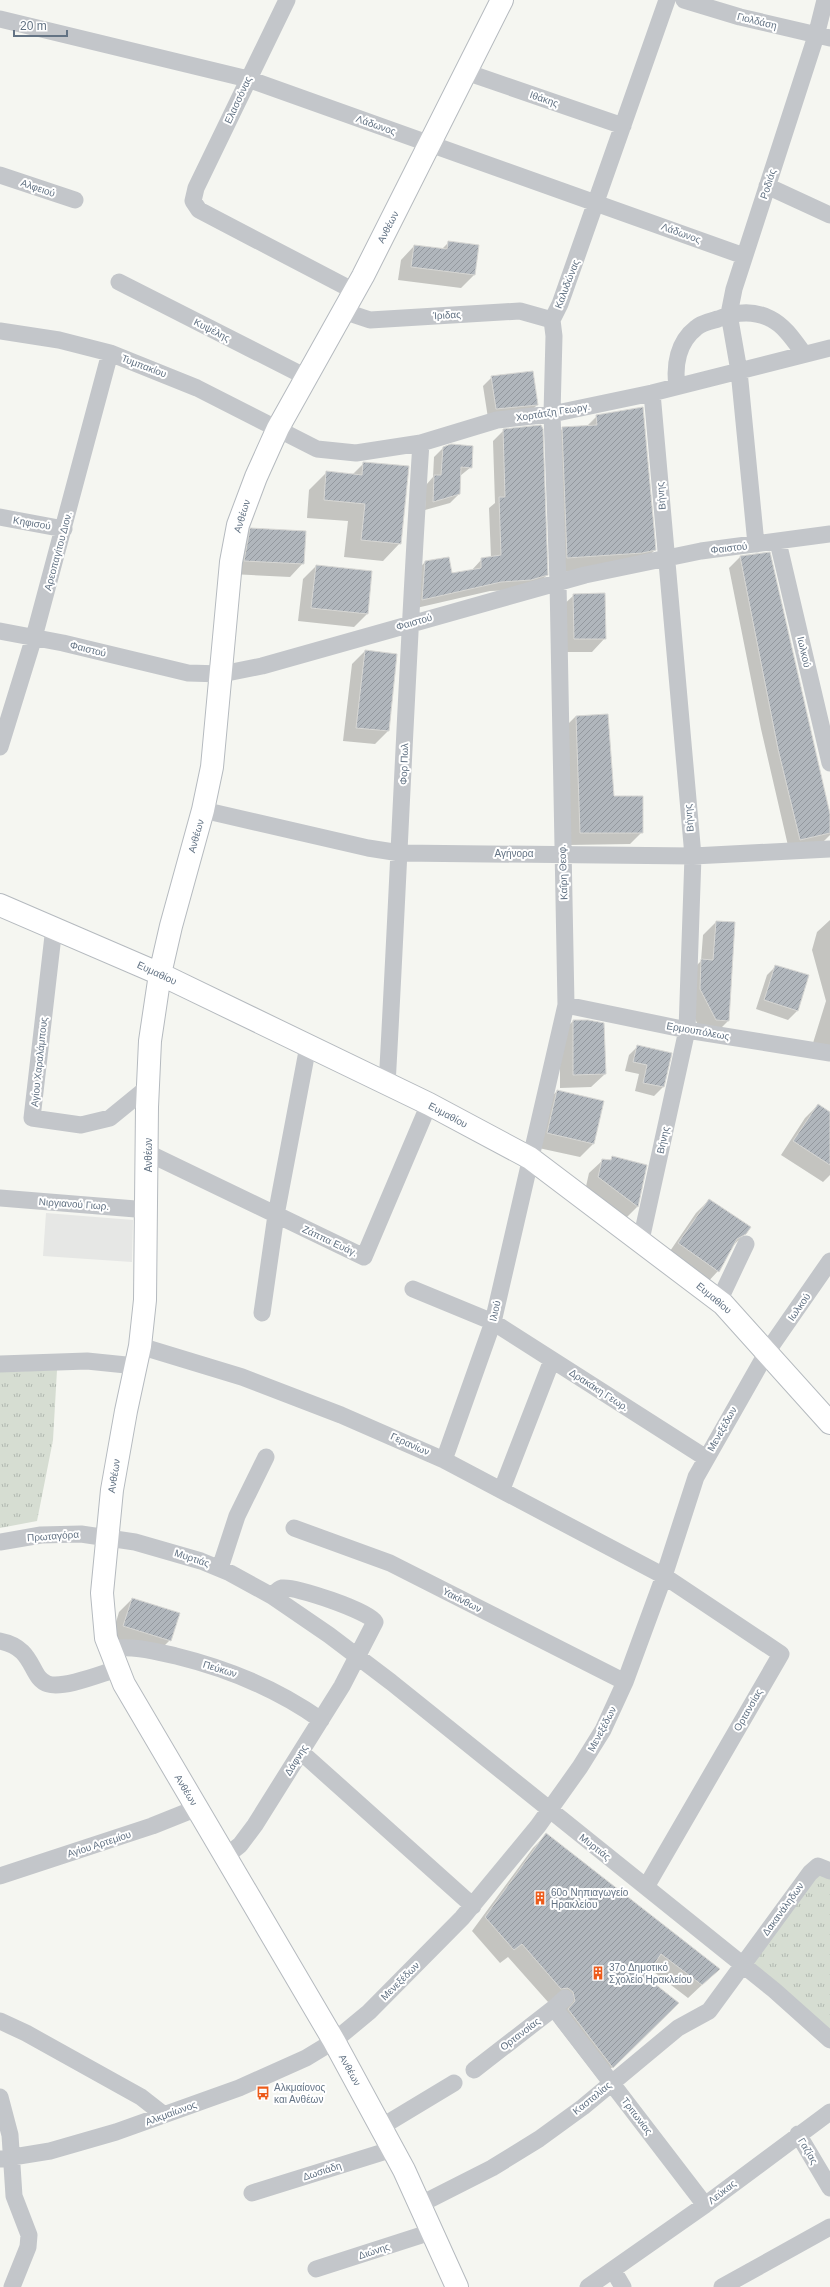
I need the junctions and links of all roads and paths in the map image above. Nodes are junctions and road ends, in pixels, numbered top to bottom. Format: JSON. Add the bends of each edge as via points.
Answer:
{"nodes":[{"id":1,"x":287,"y":0,"type":"edge"},
{"id":2,"x":500,"y":0,"type":"edge"},
{"id":3,"x":667,"y":0,"type":"edge"},
{"id":4,"x":684,"y":0,"type":"edge"},
{"id":5,"x":825,"y":0,"type":"edge"},
{"id":6,"x":0,"y":19,"type":"edge"},
{"id":7,"x":823,"y":37,"type":"edge"},
{"id":8,"x":466,"y":72,"type":"junction"},
{"id":9,"x":248,"y":79,"type":"junction"},
{"id":10,"x":623,"y":126,"type":"junction"},
{"id":11,"x":430,"y":144,"type":"junction"},
{"id":12,"x":0,"y":175,"type":"edge"},
{"id":13,"x":767,"y":186,"type":"junction"},
{"id":14,"x":75,"y":200,"type":"dead end"},
{"id":15,"x":596,"y":203,"type":"junction"},
{"id":16,"x":830,"y":215,"type":"edge"},
{"id":17,"x":744,"y":256,"type":"junction"},
{"id":18,"x":118,"y":282,"type":"dead end"},
{"id":19,"x":354,"y":292,"type":"junction"},
{"id":20,"x":343,"y":311,"type":"junction"},
{"id":21,"x":729,"y":314,"type":"junction"},
{"id":22,"x":552,"y":320,"type":"junction"},
{"id":23,"x":0,"y":331,"type":"edge"},
{"id":24,"x":830,"y":348,"type":"edge"},
{"id":25,"x":110,"y":353,"type":"junction"},
{"id":26,"x":804,"y":354,"type":"junction"},
{"id":27,"x":739,"y":371,"type":"junction"},
{"id":28,"x":306,"y":377,"type":"junction"},
{"id":29,"x":677,"y":386,"type":"junction"},
{"id":30,"x":652,"y":393,"type":"junction"},
{"id":31,"x":552,"y":414,"type":"junction"},
{"id":32,"x":278,"y":428,"type":"junction"},
{"id":33,"x":421,"y":443,"type":"junction"},
{"id":34,"x":0,"y":517,"type":"edge"},
{"id":35,"x":64,"y":529,"type":"junction"},
{"id":36,"x":830,"y":534,"type":"edge"},
{"id":37,"x":778,"y":542,"type":"junction"},
{"id":38,"x":756,"y":544,"type":"junction"},
{"id":39,"x":667,"y":558,"type":"junction"},
{"id":40,"x":558,"y":582,"type":"junction"},
{"id":41,"x":410,"y":623,"type":"junction"},
{"id":42,"x":0,"y":631,"type":"edge"},
{"id":43,"x":34,"y":637,"type":"junction"},
{"id":44,"x":222,"y":674,"type":"junction"},
{"id":45,"x":0,"y":748,"type":"edge"},
{"id":46,"x":830,"y":763,"type":"edge"},
{"id":47,"x":203,"y":810,"type":"junction"},
{"id":48,"x":830,"y":849,"type":"edge"},
{"id":49,"x":400,"y":852,"type":"junction"},
{"id":50,"x":562,"y":853,"type":"junction"},
{"id":51,"x":693,"y":856,"type":"junction"},
{"id":52,"x":0,"y":905,"type":"edge"},
{"id":53,"x":54,"y":927,"type":"junction"},
{"id":54,"x":160,"y":974,"type":"junction"},
{"id":55,"x":566,"y":1005,"type":"junction"},
{"id":56,"x":687,"y":1030,"type":"junction"},
{"id":57,"x":308,"y":1046,"type":"junction"},
{"id":58,"x":830,"y":1053,"type":"edge"},
{"id":59,"x":387,"y":1085,"type":"junction"},
{"id":60,"x":148,"y":1088,"type":"junction"},
{"id":61,"x":429,"y":1104,"type":"junction"},
{"id":62,"x":148,"y":1153,"type":"junction"},
{"id":63,"x":530,"y":1158,"type":"junction"},
{"id":64,"x":0,"y":1198,"type":"edge"},
{"id":65,"x":148,"y":1210,"type":"junction"},
{"id":66,"x":276,"y":1216,"type":"junction"},
{"id":67,"x":641,"y":1240,"type":"junction"},
{"id":68,"x":746,"y":1244,"type":"dead end"},
{"id":69,"x":830,"y":1261,"type":"edge"},
{"id":70,"x":414,"y":1289,"type":"dead end"},
{"id":71,"x":719,"y":1301,"type":"junction"},
{"id":72,"x":262,"y":1313,"type":"dead end"},
{"id":73,"x":493,"y":1322,"type":"junction"},
{"id":74,"x":767,"y":1352,"type":"junction"},
{"id":75,"x":138,"y":1356,"type":"junction"},
{"id":76,"x":552,"y":1360,"type":"junction"},
{"id":77,"x":0,"y":1364,"type":"edge"},
{"id":78,"x":830,"y":1424,"type":"edge"},
{"id":79,"x":266,"y":1457,"type":"dead end"},
{"id":80,"x":706,"y":1458,"type":"junction"},
{"id":81,"x":444,"y":1460,"type":"junction"},
{"id":82,"x":502,"y":1490,"type":"junction"},
{"id":83,"x":294,"y":1528,"type":"dead end"},
{"id":84,"x":106,"y":1537,"type":"junction"},
{"id":85,"x":0,"y":1542,"type":"edge"},
{"id":86,"x":220,"y":1568,"type":"junction"},
{"id":87,"x":664,"y":1576,"type":"junction"},
{"id":88,"x":272,"y":1596,"type":"junction"},
{"id":89,"x":0,"y":1641,"type":"edge"},
{"id":90,"x":358,"y":1657,"type":"junction"},
{"id":91,"x":113,"y":1659,"type":"junction"},
{"id":92,"x":625,"y":1682,"type":"junction"},
{"id":93,"x":321,"y":1720,"type":"junction"},
{"id":94,"x":301,"y":1752,"type":"junction"},
{"id":95,"x":197,"y":1808,"type":"junction"},
{"id":96,"x":549,"y":1810,"type":"junction"},
{"id":97,"x":226,"y":1856,"type":"junction"},
{"id":98,"x":830,"y":1871,"type":"edge"},
{"id":99,"x":0,"y":1876,"type":"edge"},
{"id":100,"x":646,"y":1887,"type":"junction"},
{"id":101,"x":473,"y":1906,"type":"junction"},
{"id":102,"x":742,"y":1964,"type":"junction"},
{"id":103,"x":559,"y":2003,"type":"joint"},
{"id":104,"x":0,"y":2021,"type":"edge"},
{"id":105,"x":830,"y":2040,"type":"edge"},
{"id":106,"x":334,"y":2041,"type":"junction"},
{"id":107,"x":474,"y":2070,"type":"dead end"},
{"id":108,"x":611,"y":2082,"type":"junction"},
{"id":109,"x":454,"y":2083,"type":"dead end"},
{"id":110,"x":0,"y":2097,"type":"edge"},
{"id":111,"x":830,"y":2112,"type":"edge"},
{"id":112,"x":164,"y":2115,"type":"junction"},
{"id":113,"x":381,"y":2126,"type":"junction"},
{"id":114,"x":798,"y":2134,"type":"junction"},
{"id":115,"x":393,"y":2148,"type":"junction"},
{"id":116,"x":6,"y":2158,"type":"edge"},
{"id":117,"x":830,"y":2188,"type":"edge"},
{"id":118,"x":252,"y":2193,"type":"dead end"},
{"id":119,"x":419,"y":2205,"type":"junction"},
{"id":120,"x":705,"y":2205,"type":"junction"},
{"id":121,"x":830,"y":2227,"type":"edge"},
{"id":122,"x":431,"y":2232,"type":"junction"},
{"id":123,"x":316,"y":2270,"type":"dead end"},
{"id":124,"x":612,"y":2270,"type":"junction"},
{"id":125,"x":12,"y":2287,"type":"edge"},
{"id":126,"x":457,"y":2287,"type":"edge"},
{"id":127,"x":588,"y":2287,"type":"edge"},
{"id":128,"x":622,"y":2287,"type":"edge"},
{"id":129,"x":722,"y":2287,"type":"edge"}],
"edges":[{"from":1,"to":9,"type":"street","name":"Ελασσόνας"},
{"from":2,"to":8,"type":"street","name":"Ανθέων"},
{"from":3,"to":10,"type":"street","name":"Καλυδώνας"},
{"from":4,"to":7,"type":"street","name":"Γιολδάση"},
{"from":5,"to":7,"type":"street","name":"Ροδιάς"},
{"from":6,"to":9,"type":"street","name":"Λάδωνος"},
{"from":7,"to":13,"type":"street","name":"Ροδιάς"},
{"from":8,"to":10,"type":"street","name":"Ιθάκης"},
{"from":8,"to":11,"type":"street","name":"Ανθέων"},
{"from":9,"to":11,"type":"street","name":"Λάδωνος"},
{"from":9,"to":19,"type":"street","name":"Ελασσόνας","via":[[196,188],[193,201],[199,210]]},
{"from":10,"to":15,"type":"street","name":"Καλυδώνας"},
{"from":11,"to":15,"type":"street","name":"Λάδωνος"},
{"from":11,"to":19,"type":"street","name":"Ανθέων"},
{"from":12,"to":14,"type":"street","name":"Αλφειού"},
{"from":13,"to":16,"type":"street"},
{"from":13,"to":17,"type":"street","name":"Ροδιάς"},
{"from":15,"to":17,"type":"street","name":"Λάδωνος"},
{"from":15,"to":22,"type":"street","name":"Καλυδώνας"},
{"from":17,"to":21,"type":"street","name":"Ροδιάς"},
{"from":18,"to":28,"type":"street","name":"Κυψέλης"},
{"from":19,"to":20,"type":"street","name":"Ανθέων"},
{"from":20,"to":22,"type":"street","name":"Ίριδας","via":[[370,320],[520,312]]},
{"from":20,"to":28,"type":"street","name":"Ανθέων"},
{"from":21,"to":26,"type":"street","via":[[758,313],[772,319],[788,333]]},
{"from":21,"to":27,"type":"street","name":"Ροδιάς"},
{"from":21,"to":29,"type":"street","via":[[696,328],[683,343],[675,371]]},
{"from":22,"to":31,"type":"street","name":"Καλυδώνας"},
{"from":23,"to":25,"type":"street","name":"Τυμπακίου","via":[[59,340]]},
{"from":24,"to":26,"type":"street","name":"Χορτάτζη Γεωργ."},
{"from":25,"to":32,"type":"street","name":"Τυμπακίου","via":[[183,382]]},
{"from":25,"to":35,"type":"street","name":"Αρεοπαγίτου Διον."},
{"from":26,"to":27,"type":"street","name":"Χορτάτζη Γεωργ."},
{"from":27,"to":29,"type":"street","name":"Χορτάτζη Γεωργ."},
{"from":27,"to":38,"type":"street"},
{"from":28,"to":32,"type":"street","name":"Ανθέων"},
{"from":29,"to":30,"type":"street","name":"Χορτάτζη Γεωργ."},
{"from":30,"to":31,"type":"street","name":"Χορτάτζη Γεωργ."},
{"from":30,"to":39,"type":"street","name":"Βήνης"},
{"from":31,"to":33,"type":"street","name":"Χορτάτζη Γεωργ.","via":[[497,420]]},
{"from":31,"to":40,"type":"street","name":"Καλυδώνας"},
{"from":32,"to":33,"type":"street","name":"Χορτάτζη Γεωργ.","via":[[317,449],[336,452],[356,453]]},
{"from":32,"to":44,"type":"street","name":"Ανθέων","via":[[238,525],[231,562]]},
{"from":33,"to":41,"type":"street","name":"Φορ Πωλ"},
{"from":34,"to":35,"type":"street","name":"Κηφισού"},
{"from":35,"to":43,"type":"street","name":"Αρεοπαγίτου Διον."},
{"from":36,"to":37,"type":"street","name":"Φαιστού"},
{"from":37,"to":38,"type":"street","name":"Φαιστού"},
{"from":37,"to":46,"type":"street","name":"Ιωλκού"},
{"from":38,"to":39,"type":"street","name":"Φαιστού"},
{"from":39,"to":40,"type":"street","name":"Φαιστού"},
{"from":39,"to":51,"type":"street","name":"Βήνης"},
{"from":40,"to":41,"type":"street","name":"Φαιστού"},
{"from":40,"to":50,"type":"street","name":"Καΐρη Θεοφ."},
{"from":41,"to":44,"type":"street","name":"Φαιστού","via":[[262,666]]},
{"from":41,"to":49,"type":"street","name":"Φορ Πωλ"},
{"from":42,"to":43,"type":"street","name":"Φαιστού"},
{"from":43,"to":44,"type":"street","name":"Φαιστού","via":[[177,671]]},
{"from":43,"to":45,"type":"street","name":"Αρεοπαγίτου Διον."},
{"from":44,"to":47,"type":"street","name":"Ανθέων","via":[[212,768]]},
{"from":47,"to":49,"type":"street","name":"Αγήνορα","via":[[368,848]]},
{"from":47,"to":54,"type":"street","name":"Ανθέων"},
{"from":48,"to":51,"type":"street","name":"Αγήνορα"},
{"from":49,"to":50,"type":"street","name":"Αγήνορα"},
{"from":49,"to":59,"type":"street","name":"Φορ Πωλ"},
{"from":50,"to":51,"type":"street","name":"Αγήνορα"},
{"from":50,"to":55,"type":"street","name":"Καΐρη Θεοφ."},
{"from":51,"to":56,"type":"street","name":"Βήνης"},
{"from":52,"to":53,"type":"street","name":"Ευμαθίου"},
{"from":53,"to":54,"type":"street","name":"Ευμαθίου"},
{"from":53,"to":60,"type":"street","name":"Αγίου Χαραλάμπους","via":[[32,1118],[81,1125],[110,1118]]},
{"from":54,"to":57,"type":"street","name":"Ευμαθίου"},
{"from":54,"to":60,"type":"street","name":"Ανθέων","via":[[150,1041]]},
{"from":55,"to":56,"type":"street","name":"Ερμουπόλεως"},
{"from":55,"to":63,"type":"street","name":"Καΐρη Θεοφ."},
{"from":56,"to":58,"type":"street","name":"Ερμουπόλεως"},
{"from":56,"to":67,"type":"street","name":"Βήνης"},
{"from":57,"to":59,"type":"street","name":"Ευμαθίου"},
{"from":57,"to":66,"type":"street"},
{"from":59,"to":61,"type":"street","name":"Ευμαθίου"},
{"from":60,"to":62,"type":"street","name":"Ανθέων"},
{"from":61,"to":63,"type":"street","name":"Ευμαθίου"},
{"from":61,"to":66,"type":"street","name":"Ζάππα Ευάγ.","via":[[364,1257]]},
{"from":62,"to":65,"type":"street","name":"Ανθέων"},
{"from":62,"to":66,"type":"street","name":"Ζάππα Ευάγ."},
{"from":63,"to":67,"type":"street","name":"Ευμαθίου"},
{"from":63,"to":73,"type":"street","name":"Ιλιού"},
{"from":64,"to":65,"type":"street","name":"Νιργιανού Γιωρ."},
{"from":65,"to":75,"type":"street","name":"Ανθέων","via":[[147,1276]]},
{"from":66,"to":72,"type":"street"},
{"from":67,"to":71,"type":"street","name":"Ευμαθίου"},
{"from":68,"to":71,"type":"street"},
{"from":69,"to":74,"type":"street","name":"Ιωλκού"},
{"from":70,"to":73,"type":"street","name":"Δρακάκη Γεωρ."},
{"from":71,"to":74,"type":"street","name":"Ευμαθίου"},
{"from":73,"to":76,"type":"street","name":"Δρακάκη Γεωρ."},
{"from":73,"to":81,"type":"street","name":"Ιλιού"},
{"from":74,"to":78,"type":"street","name":"Ευμαθίου"},
{"from":74,"to":80,"type":"street","name":"Μενεξέδων"},
{"from":75,"to":77,"type":"street","name":"Γερανίων","via":[[87,1361]]},
{"from":75,"to":81,"type":"street","name":"Γερανίων","via":[[242,1377],[341,1415]]},
{"from":75,"to":84,"type":"street","name":"Ανθέων","via":[[119,1450]]},
{"from":76,"to":80,"type":"street","name":"Δρακάκη Γεωρ."},
{"from":76,"to":82,"type":"street"},
{"from":79,"to":86,"type":"street","via":[[237,1516]]},
{"from":80,"to":87,"type":"street","name":"Μενεξέδων","via":[[696,1477]]},
{"from":81,"to":82,"type":"street","name":"Γερανίων"},
{"from":82,"to":87,"type":"street","name":"Γερανίων"},
{"from":83,"to":92,"type":"street","name":"Υακίνθων","via":[[390,1563]]},
{"from":84,"to":85,"type":"street","name":"Πρωταγόρα","via":[[64,1534]]},
{"from":84,"to":86,"type":"street","name":"Μυρτιάς","via":[[166,1550]]},
{"from":84,"to":91,"type":"street","name":"Ανθέων","via":[[102,1613]]},
{"from":86,"to":88,"type":"street","name":"Μυρτιάς"},
{"from":87,"to":92,"type":"street","name":"Μενεξέδων"},
{"from":87,"to":100,"type":"street","name":"Ορτανσίας","via":[[781,1654]]},
{"from":88,"to":90,"type":"street","name":"Μυρτιάς","via":[[311,1621]]},
{"from":88,"to":90,"type":"street","via":[[280,1588],[293,1590],[354,1608],[370,1616],[375,1622]]},
{"from":89,"to":91,"type":"street","name":"Πεύκων","via":[[25,1652],[40,1678],[47,1684],[59,1684]]},
{"from":90,"to":93,"type":"street","name":"Δάφνης"},
{"from":90,"to":96,"type":"street","name":"Μυρτιάς"},
{"from":91,"to":93,"type":"street","name":"Πεύκων","via":[[130,1648],[152,1651],[224,1670],[275,1690]]},
{"from":91,"to":95,"type":"street","name":"Ανθέων","via":[[152,1734]]},
{"from":92,"to":96,"type":"street","name":"Μενεξέδων","via":[[593,1747]]},
{"from":93,"to":94,"type":"street","name":"Δάφνης"},
{"from":94,"to":97,"type":"street","name":"Δάφνης","via":[[247,1837]]},
{"from":94,"to":101,"type":"street"},
{"from":95,"to":97,"type":"street","name":"Ανθέων"},
{"from":95,"to":99,"type":"street","name":"Αγίου Αρτεμίου","via":[[152,1826]]},
{"from":96,"to":100,"type":"street","name":"Μυρτιάς"},
{"from":96,"to":101,"type":"street","name":"Μενεξέδων"},
{"from":97,"to":106,"type":"street","name":"Ανθέων"},
{"from":98,"to":102,"type":"street","name":"Δακανάληδων","via":[[818,1866],[810,1873]]},
{"from":100,"to":102,"type":"street","name":"Μυρτιάς"},
{"from":101,"to":106,"type":"street","name":"Μενεξέδων","via":[[374,2007]]},
{"from":102,"to":105,"type":"street","name":"Μυρτιάς"},
{"from":102,"to":108,"type":"street","name":"Κασταλίας","via":[[709,2011],[678,2028]]},
{"from":103,"to":107,"type":"street","name":"Ορτανσίας"},
{"from":103,"to":108,"type":"street","name":"Τριτωνίας"},
{"from":104,"to":112,"type":"street","via":[[141,2097]]},
{"from":106,"to":112,"type":"street","name":"Αλκμαίωνος","via":[[306,2058],[261,2078]]},
{"from":106,"to":113,"type":"street","name":"Ανθέων"},
{"from":108,"to":119,"type":"street","name":"Κασταλίας","via":[[583,2107],[539,2139],[492,2168]]},
{"from":108,"to":120,"type":"street","name":"Τριτωνίας"},
{"from":109,"to":113,"type":"street"},
{"from":110,"to":116,"type":"street","via":[[9,2129]]},
{"from":111,"to":114,"type":"street","name":"Λεύκας"},
{"from":112,"to":116,"type":"street","name":"Αλκμαίωνος","via":[[93,2140],[50,2151]]},
{"from":113,"to":115,"type":"street","name":"Ανθέων"},
{"from":114,"to":117,"type":"street","name":"Γαζίας"},
{"from":114,"to":120,"type":"street","name":"Λεύκας"},
{"from":115,"to":118,"type":"street","name":"Δωσιάδη"},
{"from":115,"to":119,"type":"street","name":"Ανθέων"},
{"from":116,"to":125,"type":"street","via":[[14,2196],[30,2235],[28,2247]]},
{"from":119,"to":122,"type":"street","name":"Ανθέων"},
{"from":120,"to":124,"type":"street","name":"Λεύκας"},
{"from":121,"to":129,"type":"street"},
{"from":122,"to":123,"type":"street","name":"Διώνης"},
{"from":122,"to":126,"type":"street","name":"Ανθέων"},
{"from":124,"to":127,"type":"street","name":"Λεύκας"},
{"from":124,"to":128,"type":"street"}]}
